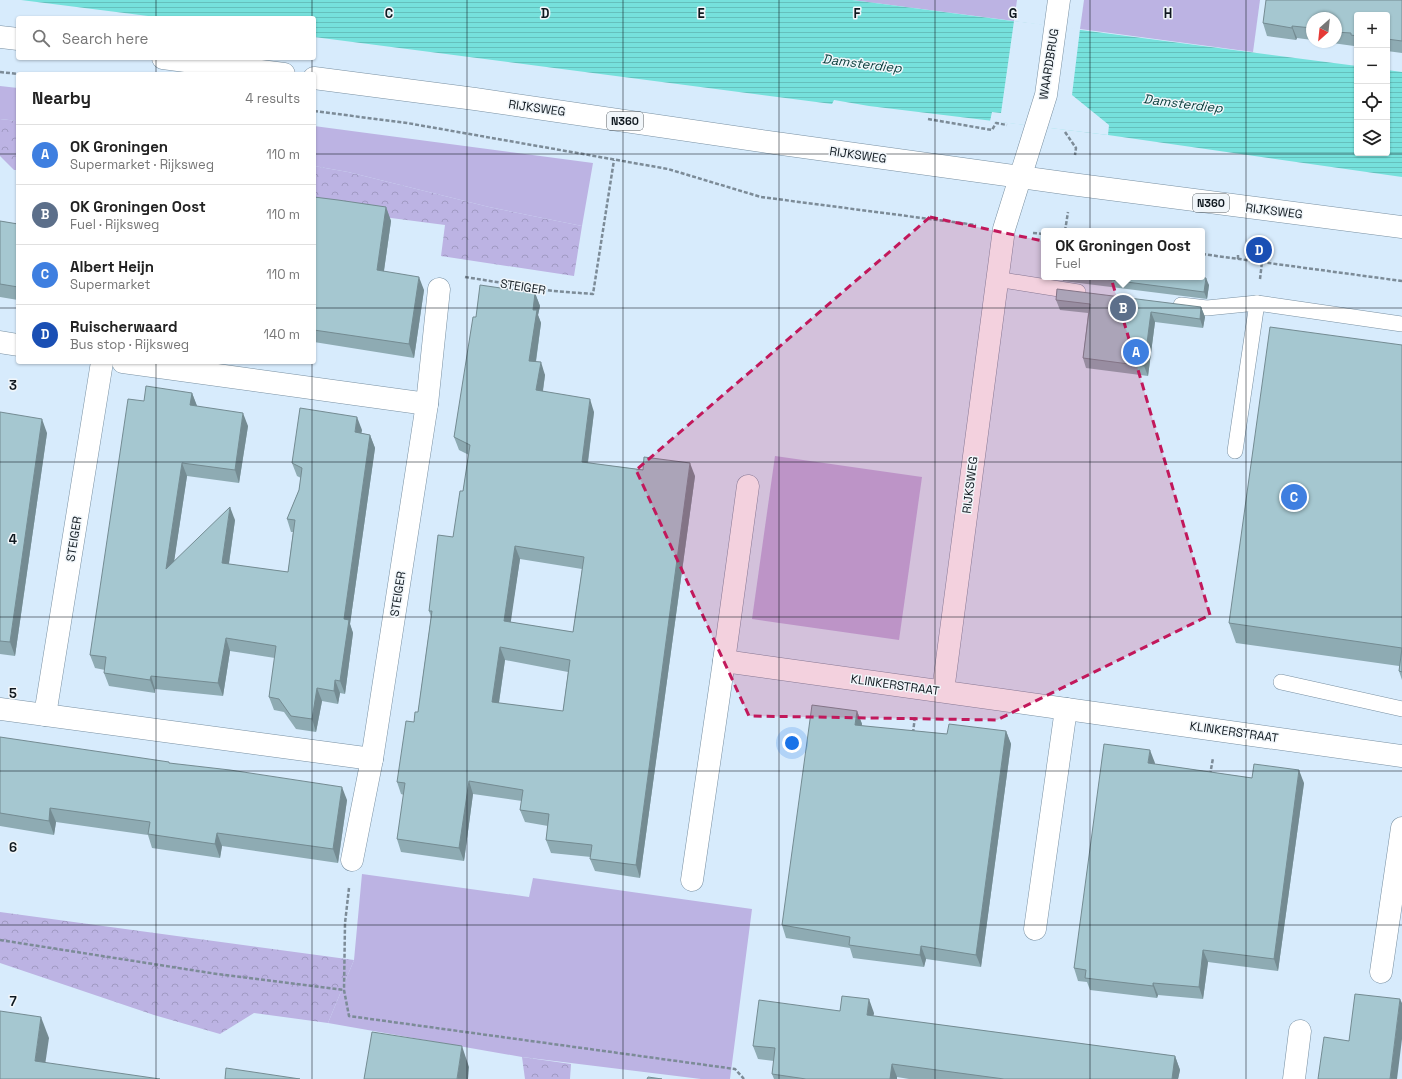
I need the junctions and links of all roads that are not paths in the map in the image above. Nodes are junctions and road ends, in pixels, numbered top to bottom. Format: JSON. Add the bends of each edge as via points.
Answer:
{"nodes":[{"id":1,"x":1059,"y":0,"type":"edge"},
{"id":2,"x":0,"y":37,"type":"edge"},
{"id":3,"x":16,"y":39,"type":"edge"},
{"id":4,"x":178,"y":60,"type":"edge"},
{"id":5,"x":269,"y":72,"type":"edge"},
{"id":6,"x":316,"y":78,"type":"edge"},
{"id":7,"x":1020,"y":177,"type":"junction"},
{"id":8,"x":1402,"y":227,"type":"edge"},
{"id":9,"x":996,"y":279,"type":"junction"},
{"id":10,"x":438,"y":289,"type":"road end"},
{"id":11,"x":1096,"y":294,"type":"edge"},
{"id":12,"x":1167,"y":303,"type":"edge"},
{"id":13,"x":1257,"y":303,"type":"junction"},
{"id":14,"x":1402,"y":324,"type":"edge"},
{"id":15,"x":0,"y":342,"type":"edge"},
{"id":16,"x":16,"y":345,"type":"edge"},
{"id":17,"x":102,"y":364,"type":"edge"},
{"id":18,"x":137,"y":364,"type":"edge"},
{"id":19,"x":427,"y":404,"type":"junction"},
{"id":20,"x":1235,"y":450,"type":"dead end"},
{"id":21,"x":748,"y":486,"type":"dead end"},
{"id":22,"x":724,"y":661,"type":"junction"},
{"id":23,"x":1281,"y":682,"type":"dead end"},
{"id":24,"x":943,"y":691,"type":"junction"},
{"id":25,"x":0,"y":709,"type":"edge"},
{"id":26,"x":1066,"y":709,"type":"junction"},
{"id":27,"x":1402,"y":709,"type":"edge"},
{"id":28,"x":45,"y":715,"type":"junction"},
{"id":29,"x":1402,"y":756,"type":"edge"},
{"id":30,"x":372,"y":759,"type":"junction"},
{"id":31,"x":1402,"y":828,"type":"edge"},
{"id":32,"x":352,"y":860,"type":"road end"},
{"id":33,"x":692,"y":880,"type":"dead end"},
{"id":34,"x":1035,"y":929,"type":"dead end"},
{"id":35,"x":1381,"y":972,"type":"dead end"},
{"id":36,"x":1300,"y":1031,"type":"dead end"},
{"id":37,"x":1294,"y":1079,"type":"edge"}],
"edges":[{"from":1,"to":7,"type":"street","name":"WAARDBRUG","via":[[1046,95]]},
{"from":2,"to":3,"type":"street"},
{"from":4,"to":5,"type":"street"},
{"from":6,"to":7,"type":"street","name":"RIJKSWEG","number":"N360"},
{"from":7,"to":8,"type":"street","name":"RIJKSWEG","number":"N360"},
{"from":7,"to":9,"type":"street","name":"RIJKSWEG","via":[[1004,229]]},
{"from":9,"to":11,"type":"lane"},
{"from":9,"to":24,"type":"street","name":"RIJKSWEG"},
{"from":10,"to":19,"type":"street","name":"STEIGER"},
{"from":12,"to":13,"type":"lane","via":[[1207,308]]},
{"from":13,"to":14,"type":"lane"},
{"from":13,"to":20,"type":"lane"},
{"from":15,"to":16,"type":"street"},
{"from":17,"to":28,"type":"street","name":"STEIGER"},
{"from":18,"to":19,"type":"street"},
{"from":19,"to":30,"type":"street","name":"STEIGER"},
{"from":21,"to":22,"type":"street"},
{"from":22,"to":24,"type":"street","name":"KLINKERSTRAAT"},
{"from":22,"to":33,"type":"street"},
{"from":23,"to":27,"type":"lane"},
{"from":24,"to":26,"type":"street","name":"KLINKERSTRAAT"},
{"from":25,"to":28,"type":"street"},
{"from":26,"to":29,"type":"street","name":"KLINKERSTRAAT"},
{"from":26,"to":34,"type":"street"},
{"from":28,"to":30,"type":"street"},
{"from":30,"to":32,"type":"street","name":"STEIGER"},
{"from":31,"to":35,"type":"street"},
{"from":36,"to":37,"type":"street"}]}
